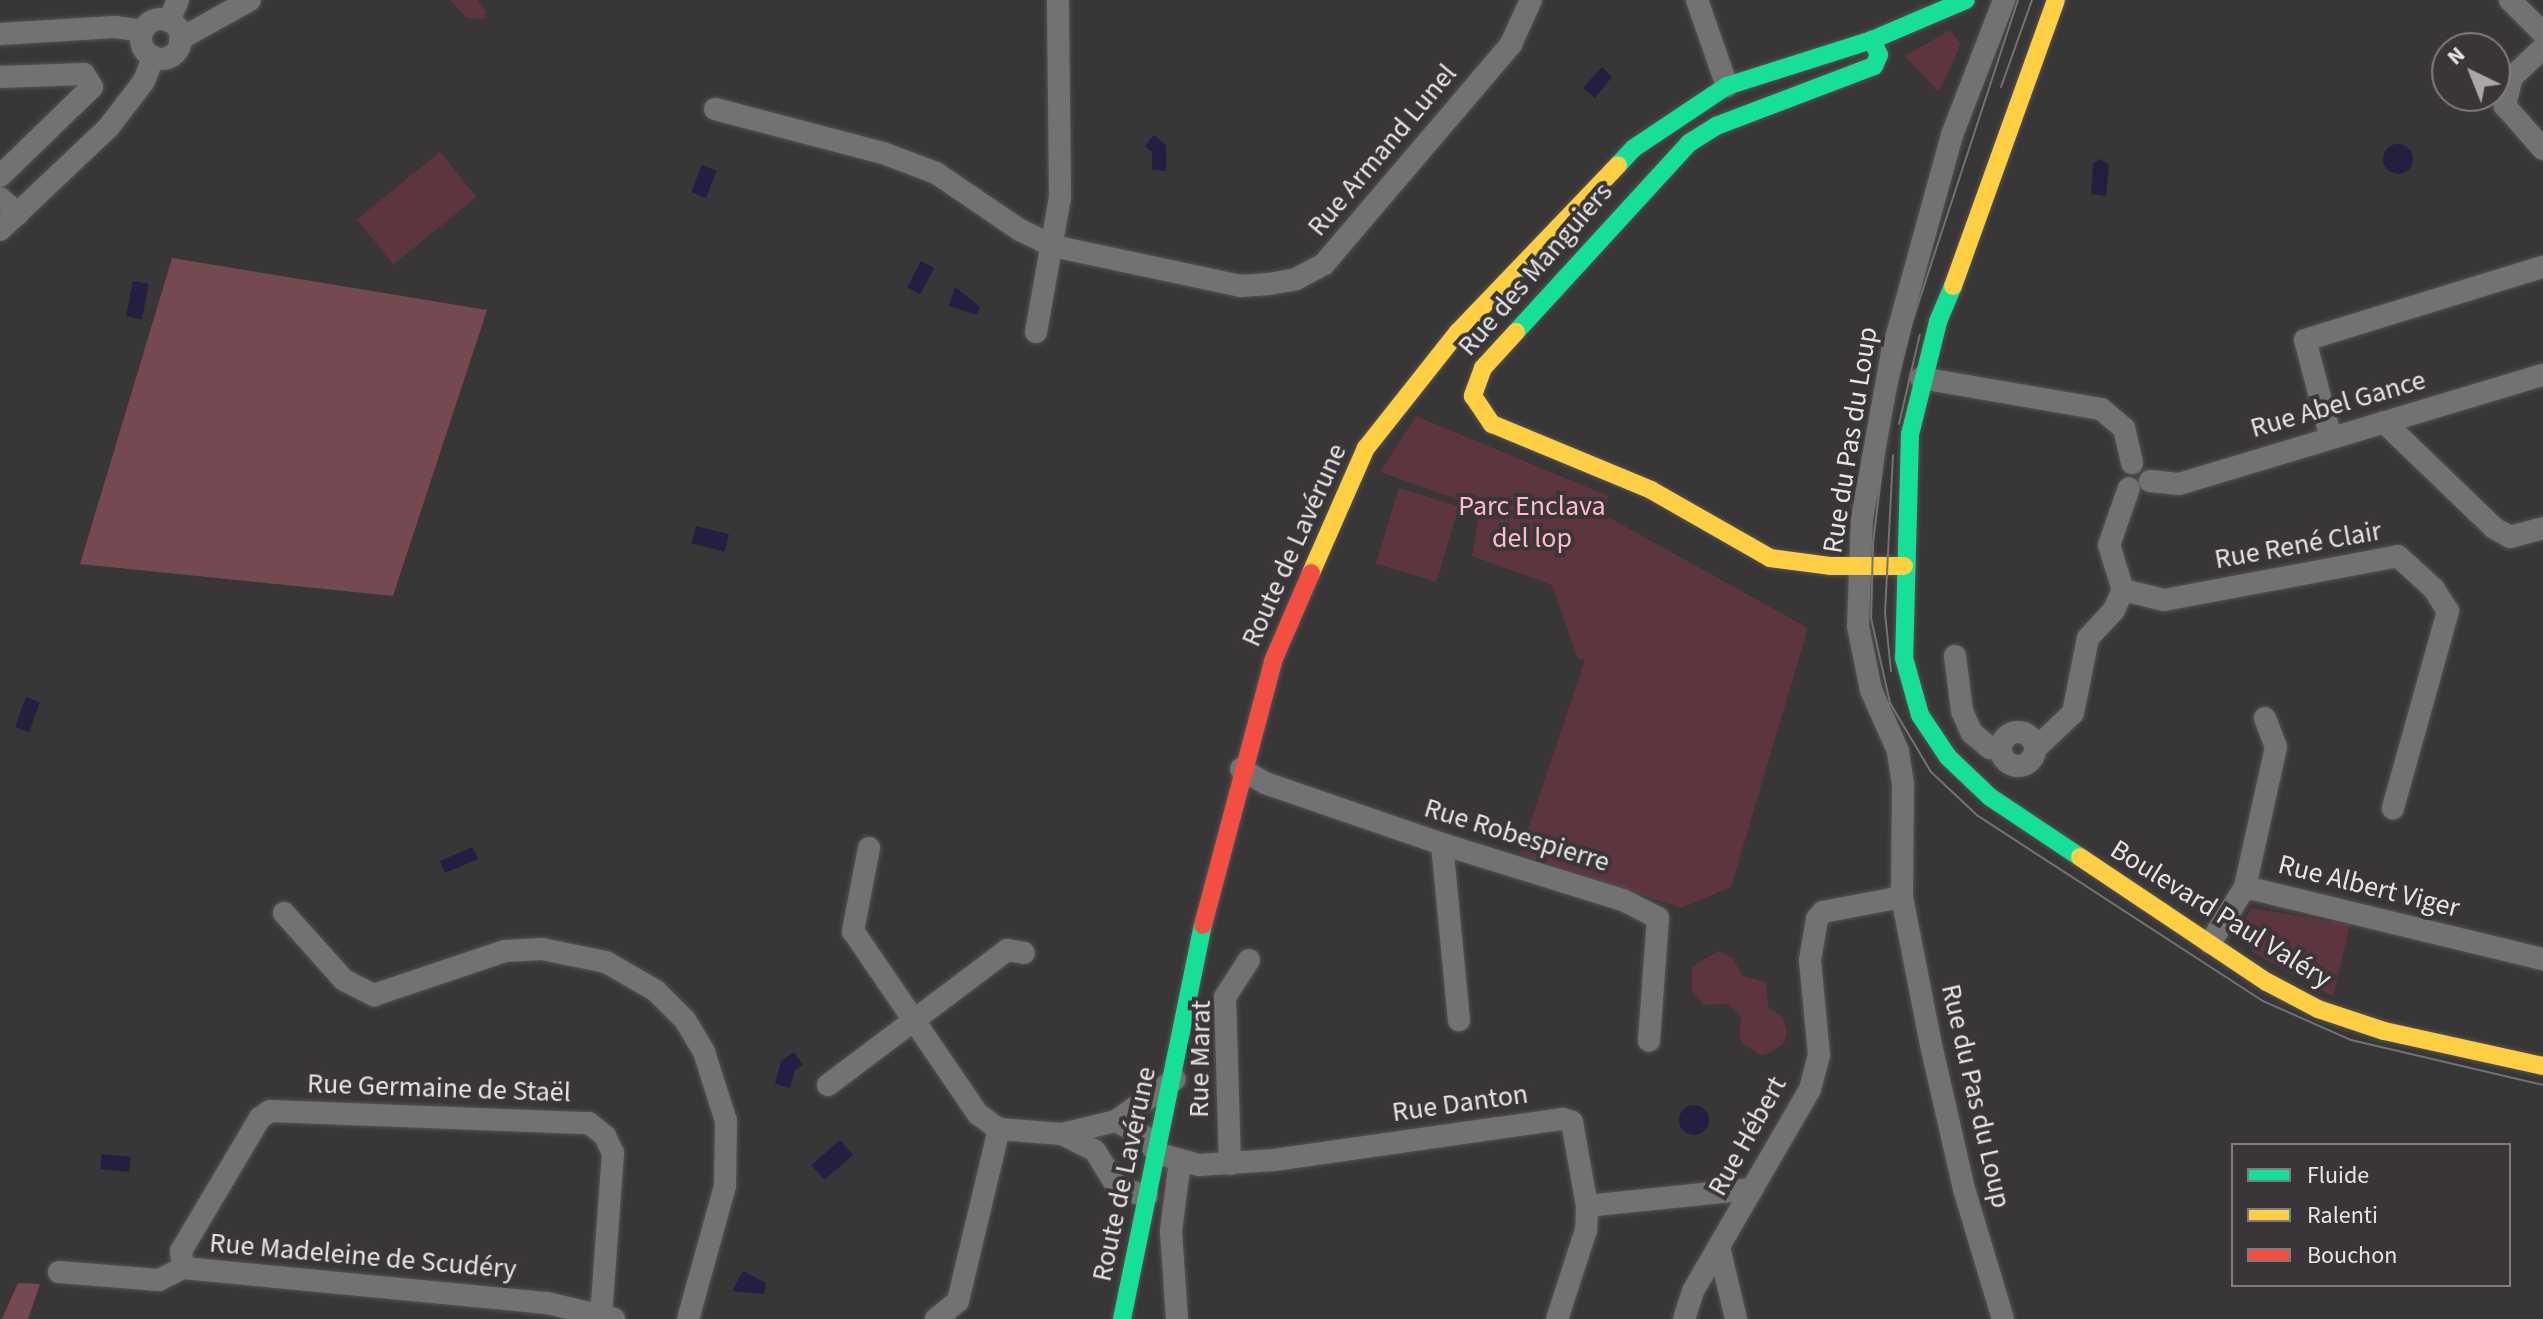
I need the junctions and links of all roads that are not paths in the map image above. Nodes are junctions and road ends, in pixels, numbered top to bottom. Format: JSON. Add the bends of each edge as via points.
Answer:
{"nodes":[{"id":1,"x":250,"y":0,"type":"edge"},
{"id":2,"x":1058,"y":0,"type":"edge"},
{"id":3,"x":1531,"y":0,"type":"edge"},
{"id":4,"x":1697,"y":0,"type":"edge"},
{"id":5,"x":1966,"y":0,"type":"edge"},
{"id":6,"x":2004,"y":0,"type":"edge"},
{"id":7,"x":2056,"y":0,"type":"edge"},
{"id":8,"x":2510,"y":0,"type":"edge"},
{"id":9,"x":176,"y":20,"type":"edge"},
{"id":10,"x":143,"y":31,"type":"junction"},
{"id":11,"x":2543,"y":33,"type":"edge"},
{"id":12,"x":0,"y":34,"type":"edge"},
{"id":13,"x":1875,"y":48,"type":"junction"},
{"id":14,"x":2543,"y":48,"type":"edge"},
{"id":15,"x":153,"y":57,"type":"junction"},
{"id":16,"x":0,"y":77,"type":"edge"},
{"id":17,"x":1727,"y":86,"type":"junction"},
{"id":18,"x":715,"y":109,"type":"dead end"},
{"id":19,"x":2543,"y":149,"type":"edge"},
{"id":20,"x":0,"y":176,"type":"edge"},
{"id":21,"x":0,"y":198,"type":"edge"},
{"id":22,"x":18,"y":214,"type":"junction"},
{"id":23,"x":0,"y":230,"type":"edge"},
{"id":24,"x":1053,"y":246,"type":"junction"},
{"id":25,"x":2543,"y":267,"type":"edge"},
{"id":26,"x":1036,"y":332,"type":"dead end"},
{"id":27,"x":2543,"y":375,"type":"edge"},
{"id":28,"x":1921,"y":378,"type":"junction"},
{"id":29,"x":2384,"y":422,"type":"junction"},
{"id":30,"x":2330,"y":435,"type":"junction"},
{"id":31,"x":2139,"y":484,"type":"junction"},
{"id":32,"x":2543,"y":528,"type":"edge"},
{"id":33,"x":1904,"y":566,"type":"junction"},
{"id":34,"x":1859,"y":567,"type":"junction"},
{"id":35,"x":2123,"y":590,"type":"junction"},
{"id":36,"x":1955,"y":656,"type":"dead end"},
{"id":37,"x":2265,"y":718,"type":"dead end"},
{"id":38,"x":1948,"y":757,"type":"joint"},
{"id":39,"x":1241,"y":769,"type":"junction"},
{"id":40,"x":2393,"y":808,"type":"dead end"},
{"id":41,"x":1442,"y":844,"type":"junction"},
{"id":42,"x":869,"y":848,"type":"dead end"},
{"id":43,"x":2245,"y":887,"type":"junction"},
{"id":44,"x":1902,"y":897,"type":"junction"},
{"id":45,"x":284,"y":913,"type":"dead end"},
{"id":46,"x":2210,"y":943,"type":"junction"},
{"id":47,"x":1024,"y":953,"type":"dead end"},
{"id":48,"x":2543,"y":959,"type":"edge"},
{"id":49,"x":1249,"y":960,"type":"dead end"},
{"id":50,"x":1459,"y":1020,"type":"dead end"},
{"id":51,"x":916,"y":1022,"type":"junction"},
{"id":52,"x":1649,"y":1041,"type":"dead end"},
{"id":53,"x":2543,"y":1066,"type":"edge"},
{"id":54,"x":1175,"y":1079,"type":"junction"},
{"id":55,"x":828,"y":1085,"type":"dead end"},
{"id":56,"x":1116,"y":1121,"type":"junction"},
{"id":57,"x":999,"y":1129,"type":"junction"},
{"id":58,"x":1062,"y":1134,"type":"junction"},
{"id":59,"x":1156,"y":1153,"type":"junction"},
{"id":60,"x":1180,"y":1161,"type":"junction"},
{"id":61,"x":1230,"y":1164,"type":"junction"},
{"id":62,"x":1752,"y":1189,"type":"junction"},
{"id":63,"x":1147,"y":1196,"type":"junction"},
{"id":64,"x":1587,"y":1206,"type":"junction"},
{"id":65,"x":1719,"y":1247,"type":"junction"},
{"id":66,"x":183,"y":1268,"type":"junction"},
{"id":67,"x":59,"y":1272,"type":"dead end"},
{"id":68,"x":608,"y":1317,"type":"edge"},
{"id":69,"x":688,"y":1319,"type":"edge"},
{"id":70,"x":936,"y":1319,"type":"edge"},
{"id":71,"x":1122,"y":1319,"type":"edge"},
{"id":72,"x":1177,"y":1319,"type":"edge"},
{"id":73,"x":1557,"y":1319,"type":"edge"},
{"id":74,"x":1684,"y":1319,"type":"edge"},
{"id":75,"x":1736,"y":1319,"type":"edge"},
{"id":76,"x":2003,"y":1319,"type":"edge"}],
"edges":[{"from":1,"to":9,"type":"street"},
{"from":2,"to":24,"type":"street","via":[[1060,197]]},
{"from":3,"to":24,"type":"street","name":"Rue Armand Lunel","via":[[1511,44],[1324,264],[1296,279],[1241,286]]},
{"from":4,"to":17,"type":"street"},
{"from":5,"to":13,"type":"street","name":"Route de Lavérune"},
{"from":6,"to":34,"type":"street","name":"Rue du Pas du Loup","via":[[1952,135],[1902,314],[1867,484]]},
{"from":7,"to":28,"type":"street","name":"Rue du Pas du Loup"},
{"from":8,"to":11,"type":"street"},
{"from":9,"to":10,"type":"street","via":[[151,22]]},
{"from":9,"to":15,"type":"street","via":[[171,55]]},
{"from":10,"to":12,"type":"street","via":[[115,27]]},
{"from":10,"to":15,"type":"street","via":[[141,43]]},
{"from":13,"to":17,"type":"street","name":"Route de Lavérune"},
{"from":13,"to":34,"type":"street","name":"Rue des Manguiers","via":[[1865,71],[1716,126],[1689,143],[1483,368],[1473,396],[1492,424],[1651,490],[1752,550],[1792,562]]},
{"from":14,"to":19,"type":"street","via":[[2512,77],[2505,106]]},
{"from":15,"to":22,"type":"street","via":[[144,81],[108,128]]},
{"from":16,"to":20,"type":"street","via":[[84,74],[92,87]]},
{"from":17,"to":39,"type":"street","name":"Route de Lavérune","via":[[1634,148],[1458,332],[1366,448],[1273,661]]},
{"from":18,"to":24,"type":"street","name":"Rue Armand Lunel","via":[[883,153],[936,173]]},
{"from":21,"to":22,"type":"street"},
{"from":22,"to":23,"type":"street"},
{"from":24,"to":26,"type":"street"},
{"from":25,"to":30,"type":"street","via":[[2305,340]]},
{"from":27,"to":29,"type":"street","name":"Rue Abel Gance"},
{"from":28,"to":31,"type":"street","via":[[2101,409],[2124,428],[2132,463],[2123,471]]},
{"from":28,"to":33,"type":"street","name":"Rue du Pas du Loup","via":[[1910,434]]},
{"from":29,"to":30,"type":"street","name":"Rue Abel Gance"},
{"from":29,"to":32,"type":"street","via":[[2494,528],[2510,537]]},
{"from":30,"to":31,"type":"street","name":"Rue Abel Gance","via":[[2179,484]]},
{"from":31,"to":35,"type":"street","via":[[2109,545]]},
{"from":33,"to":34,"type":"street","name":"Rue des Manguiers"},
{"from":33,"to":38,"type":"street","name":"Rue du Pas du Loup","via":[[1904,658],[1920,715]]},
{"from":34,"to":44,"type":"street","name":"Rue du Pas du Loup","via":[[1862,654],[1878,709],[1898,751],[1903,784]]},
{"from":35,"to":36,"type":"street","via":[[2114,610],[2088,638],[2073,713],[2026,764],[2014,766],[2000,749],[1990,748],[1972,733],[1962,711]]},
{"from":35,"to":40,"type":"street","name":"Rue René Clair","via":[[2164,600],[2398,556],[2434,589],[2448,611]]},
{"from":37,"to":43,"type":"street","via":[[2276,747]]},
{"from":38,"to":46,"type":"street","name":"Boulevard Paul Valéry","via":[[1990,797]]},
{"from":39,"to":41,"type":"street","name":"Rue Robespierre","via":[[1265,783]]},
{"from":39,"to":54,"type":"street","name":"Route de Lavérune","via":[[1195,959]]},
{"from":41,"to":50,"type":"street"},
{"from":41,"to":52,"type":"street","name":"Rue Robespierre","via":[[1623,900],[1658,918]]},
{"from":42,"to":51,"type":"street","via":[[853,931]]},
{"from":43,"to":46,"type":"street","name":"Rue Albert Viger"},
{"from":43,"to":48,"type":"street","name":"Rue Albert Viger"},
{"from":44,"to":62,"type":"street","name":"Rue Hébert","via":[[1823,912],[1817,919],[1810,960],[1818,1065],[1810,1089]]},
{"from":44,"to":76,"type":"street","name":"Rue du Pas du Loup","via":[[1964,1189]]},
{"from":45,"to":69,"type":"street","via":[[344,980],[374,995],[505,951],[542,949],[606,962],[656,991],[685,1020],[704,1052],[726,1121],[725,1186]]},
{"from":46,"to":53,"type":"street","name":"Boulevard Paul Valéry","via":[[2267,982],[2343,1018]]},
{"from":47,"to":51,"type":"street","via":[[1007,950]]},
{"from":49,"to":61,"type":"street","name":"Rue Marat","via":[[1225,997]]},
{"from":51,"to":55,"type":"street"},
{"from":51,"to":57,"type":"street","via":[[978,1114]]},
{"from":54,"to":56,"type":"street"},
{"from":54,"to":59,"type":"street","name":"Route de Lavérune"},
{"from":56,"to":58,"type":"street"},
{"from":56,"to":59,"type":"street","via":[[1148,1139]]},
{"from":57,"to":58,"type":"street"},
{"from":57,"to":70,"type":"street","via":[[958,1301]]},
{"from":58,"to":63,"type":"street","via":[[1095,1151],[1118,1188]]},
{"from":59,"to":60,"type":"street","name":"Rue Danton"},
{"from":59,"to":63,"type":"street","name":"Route de Lavérune"},
{"from":60,"to":61,"type":"street","name":"Rue Danton"},
{"from":60,"to":72,"type":"street","via":[[1171,1231]]},
{"from":61,"to":64,"type":"street","name":"Rue Danton","via":[[1563,1119],[1576,1132]]},
{"from":62,"to":64,"type":"street"},
{"from":62,"to":65,"type":"street","name":"Rue Hébert"},
{"from":63,"to":71,"type":"street","name":"Route de Lavérune"},
{"from":64,"to":73,"type":"street","name":"Rue Danton","via":[[1586,1230]]},
{"from":65,"to":74,"type":"street","name":"Rue Hébert","via":[[1693,1291]]},
{"from":65,"to":75,"type":"street"},
{"from":66,"to":67,"type":"street","name":"Rue Madeleine de Scudéry","via":[[159,1280]]},
{"from":66,"to":68,"type":"street","name":"Rue Madeleine de Scudéry","via":[[547,1303]]},
{"from":66,"to":68,"type":"street","name":"Rue Germaine de Staël","via":[[181,1251],[260,1118],[270,1111],[589,1123],[605,1136],[613,1153]]}]}
